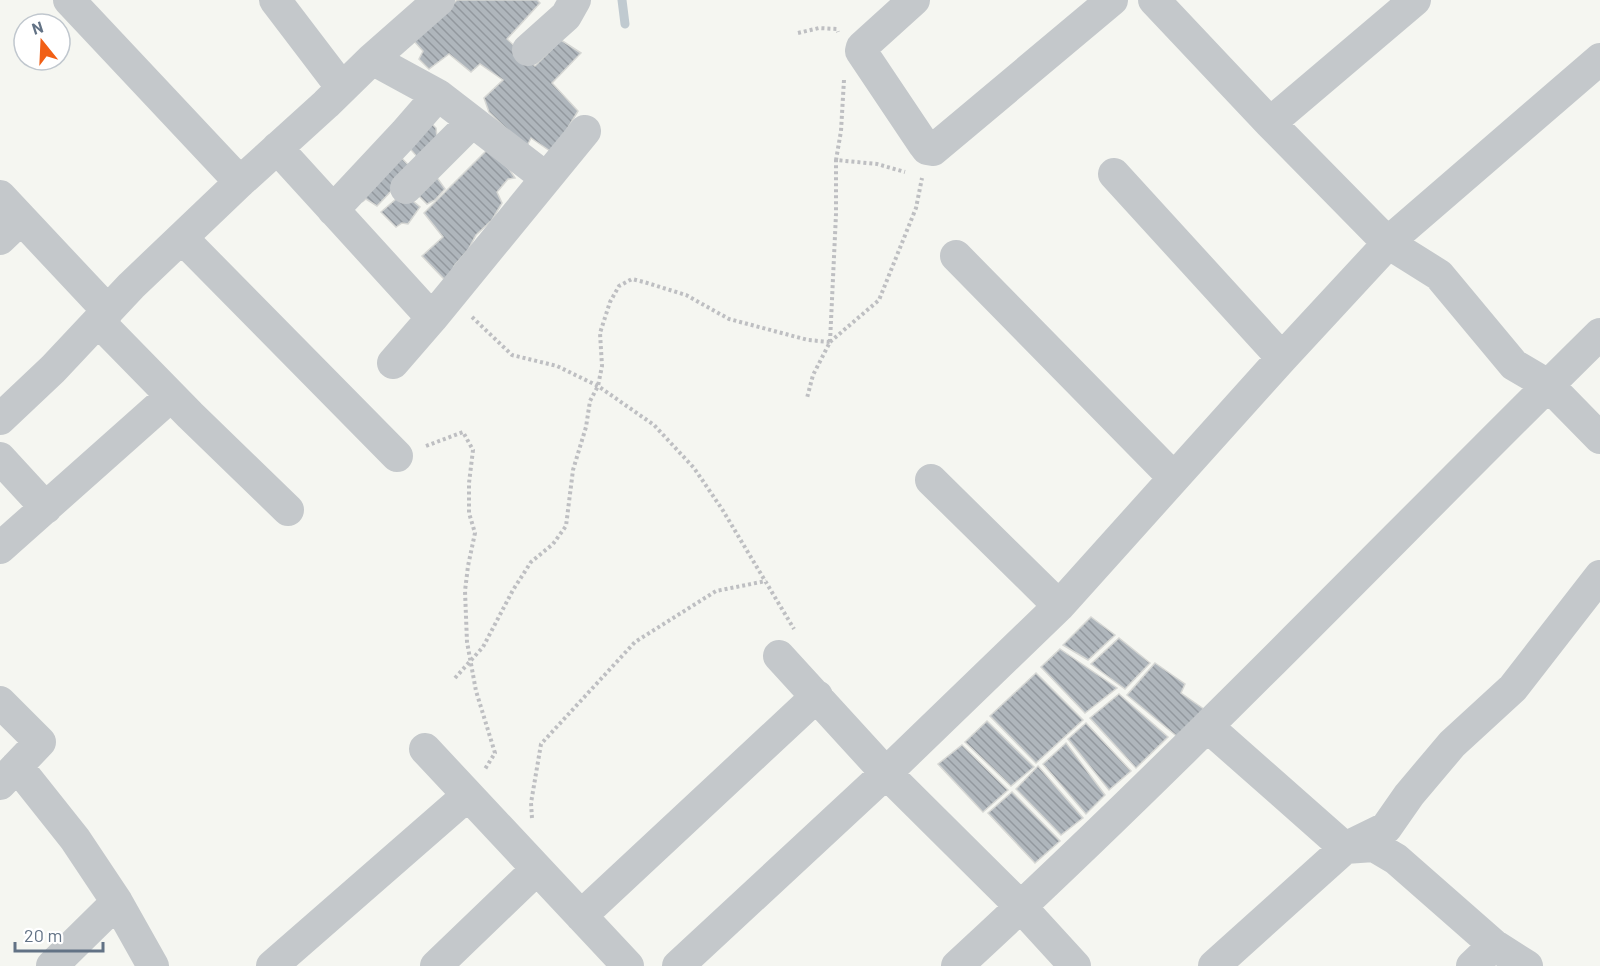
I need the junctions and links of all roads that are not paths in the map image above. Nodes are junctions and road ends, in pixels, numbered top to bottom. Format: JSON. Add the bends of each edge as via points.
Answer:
{"nodes":[{"id":1,"x":69,"y":0,"type":"edge"},
{"id":2,"x":275,"y":0,"type":"edge"},
{"id":3,"x":440,"y":0,"type":"edge"},
{"id":4,"x":914,"y":0,"type":"edge"},
{"id":5,"x":1112,"y":0,"type":"edge"},
{"id":6,"x":1154,"y":0,"type":"edge"},
{"id":7,"x":1414,"y":0,"type":"edge"},
{"id":8,"x":565,"y":9,"type":"edge"},
{"id":9,"x":528,"y":50,"type":"dead end"},
{"id":10,"x":372,"y":59,"type":"junction"},
{"id":11,"x":1600,"y":59,"type":"edge"},
{"id":12,"x":342,"y":88,"type":"junction"},
{"id":13,"x":438,"y":95,"type":"junction"},
{"id":14,"x":472,"y":122,"type":"junction"},
{"id":15,"x":1270,"y":123,"type":"junction"},
{"id":16,"x":585,"y":131,"type":"dead end"},
{"id":17,"x":277,"y":148,"type":"junction"},
{"id":18,"x":1114,"y":174,"type":"dead end"},
{"id":19,"x":546,"y":178,"type":"junction"},
{"id":20,"x":240,"y":182,"type":"junction"},
{"id":21,"x":406,"y":188,"type":"dead end"},
{"id":22,"x":0,"y":196,"type":"edge"},
{"id":23,"x":333,"y":210,"type":"junction"},
{"id":24,"x":11,"y":229,"type":"edge"},
{"id":25,"x":182,"y":238,"type":"junction"},
{"id":26,"x":1389,"y":243,"type":"junction"},
{"id":27,"x":956,"y":256,"type":"dead end"},
{"id":28,"x":441,"y":307,"type":"junction"},
{"id":29,"x":103,"y":316,"type":"junction"},
{"id":30,"x":1600,"y":334,"type":"edge"},
{"id":31,"x":1282,"y":358,"type":"junction"},
{"id":32,"x":393,"y":363,"type":"dead end"},
{"id":33,"x":1548,"y":385,"type":"junction"},
{"id":34,"x":171,"y":396,"type":"junction"},
{"id":35,"x":0,"y":419,"type":"edge"},
{"id":36,"x":1600,"y":438,"type":"edge"},
{"id":37,"x":397,"y":456,"type":"road end"},
{"id":38,"x":0,"y":458,"type":"edge"},
{"id":39,"x":1174,"y":478,"type":"junction"},
{"id":40,"x":931,"y":480,"type":"dead end"},
{"id":41,"x":46,"y":508,"type":"junction"},
{"id":42,"x":288,"y":510,"type":"dead end"},
{"id":43,"x":0,"y":548,"type":"edge"},
{"id":44,"x":1600,"y":576,"type":"edge"},
{"id":45,"x":1059,"y":606,"type":"junction"},
{"id":46,"x":789,"y":647,"type":"road end"},
{"id":47,"x":817,"y":696,"type":"junction"},
{"id":48,"x":0,"y":702,"type":"edge"},
{"id":49,"x":1208,"y":727,"type":"junction"},
{"id":50,"x":424,"y":749,"type":"dead end"},
{"id":51,"x":886,"y":773,"type":"junction"},
{"id":52,"x":8,"y":775,"type":"edge"},
{"id":53,"x":468,"y":795,"type":"junction"},
{"id":54,"x":1345,"y":848,"type":"junction"},
{"id":55,"x":537,"y":869,"type":"junction"},
{"id":56,"x":117,"y":902,"type":"junction"},
{"id":57,"x":1021,"y":907,"type":"junction"},
{"id":58,"x":581,"y":916,"type":"junction"},
{"id":59,"x":1483,"y":956,"type":"edge"},
{"id":60,"x":52,"y":966,"type":"edge"},
{"id":61,"x":153,"y":966,"type":"edge"},
{"id":62,"x":272,"y":966,"type":"edge"},
{"id":63,"x":436,"y":966,"type":"edge"},
{"id":64,"x":628,"y":966,"type":"edge"},
{"id":65,"x":678,"y":966,"type":"edge"},
{"id":66,"x":957,"y":966,"type":"edge"},
{"id":67,"x":1075,"y":966,"type":"edge"},
{"id":68,"x":1214,"y":966,"type":"edge"},
{"id":69,"x":1527,"y":966,"type":"edge"}],
"edges":[{"from":1,"to":20,"type":"street"},
{"from":2,"to":12,"type":"street"},
{"from":3,"to":10,"type":"street"},
{"from":4,"to":5,"type":"street","via":[[861,51],[927,149],[933,150]]},
{"from":6,"to":15,"type":"street"},
{"from":7,"to":15,"type":"street"},
{"from":8,"to":9,"type":"street"},
{"from":10,"to":12,"type":"street"},
{"from":10,"to":13,"type":"street"},
{"from":11,"to":26,"type":"street"},
{"from":12,"to":17,"type":"street"},
{"from":13,"to":14,"type":"street"},
{"from":13,"to":23,"type":"street"},
{"from":14,"to":19,"type":"street"},
{"from":14,"to":21,"type":"street"},
{"from":15,"to":26,"type":"street"},
{"from":16,"to":19,"type":"street"},
{"from":17,"to":20,"type":"street"},
{"from":17,"to":23,"type":"street"},
{"from":18,"to":31,"type":"street"},
{"from":19,"to":28,"type":"street"},
{"from":20,"to":25,"type":"street"},
{"from":22,"to":24,"type":"street"},
{"from":23,"to":28,"type":"street"},
{"from":24,"to":29,"type":"street"},
{"from":25,"to":29,"type":"street"},
{"from":25,"to":37,"type":"street"},
{"from":26,"to":31,"type":"street"},
{"from":26,"to":33,"type":"street","via":[[1439,275],[1514,365]]},
{"from":27,"to":39,"type":"street"},
{"from":28,"to":32,"type":"street"},
{"from":29,"to":34,"type":"street"},
{"from":29,"to":35,"type":"street"},
{"from":30,"to":33,"type":"street"},
{"from":31,"to":39,"type":"street"},
{"from":33,"to":36,"type":"street"},
{"from":33,"to":49,"type":"street"},
{"from":34,"to":41,"type":"street"},
{"from":34,"to":42,"type":"street"},
{"from":38,"to":41,"type":"street"},
{"from":39,"to":45,"type":"street"},
{"from":40,"to":45,"type":"street"},
{"from":41,"to":43,"type":"street"},
{"from":44,"to":54,"type":"street","via":[[1513,688],[1452,744],[1386,828]]},
{"from":45,"to":51,"type":"street"},
{"from":46,"to":47,"type":"street"},
{"from":47,"to":51,"type":"street"},
{"from":47,"to":58,"type":"street"},
{"from":48,"to":52,"type":"street","via":[[40,742]]},
{"from":49,"to":54,"type":"street"},
{"from":49,"to":57,"type":"street"},
{"from":50,"to":53,"type":"street"},
{"from":51,"to":57,"type":"street"},
{"from":51,"to":65,"type":"street"},
{"from":52,"to":56,"type":"street","via":[[75,839]]},
{"from":53,"to":55,"type":"street"},
{"from":53,"to":62,"type":"street"},
{"from":54,"to":59,"type":"street","via":[[1374,846],[1396,859]]},
{"from":54,"to":68,"type":"street"},
{"from":55,"to":58,"type":"street"},
{"from":55,"to":63,"type":"street"},
{"from":56,"to":60,"type":"street"},
{"from":56,"to":61,"type":"street"},
{"from":57,"to":66,"type":"street"},
{"from":57,"to":67,"type":"street"},
{"from":58,"to":64,"type":"street"},
{"from":59,"to":69,"type":"street"}]}
